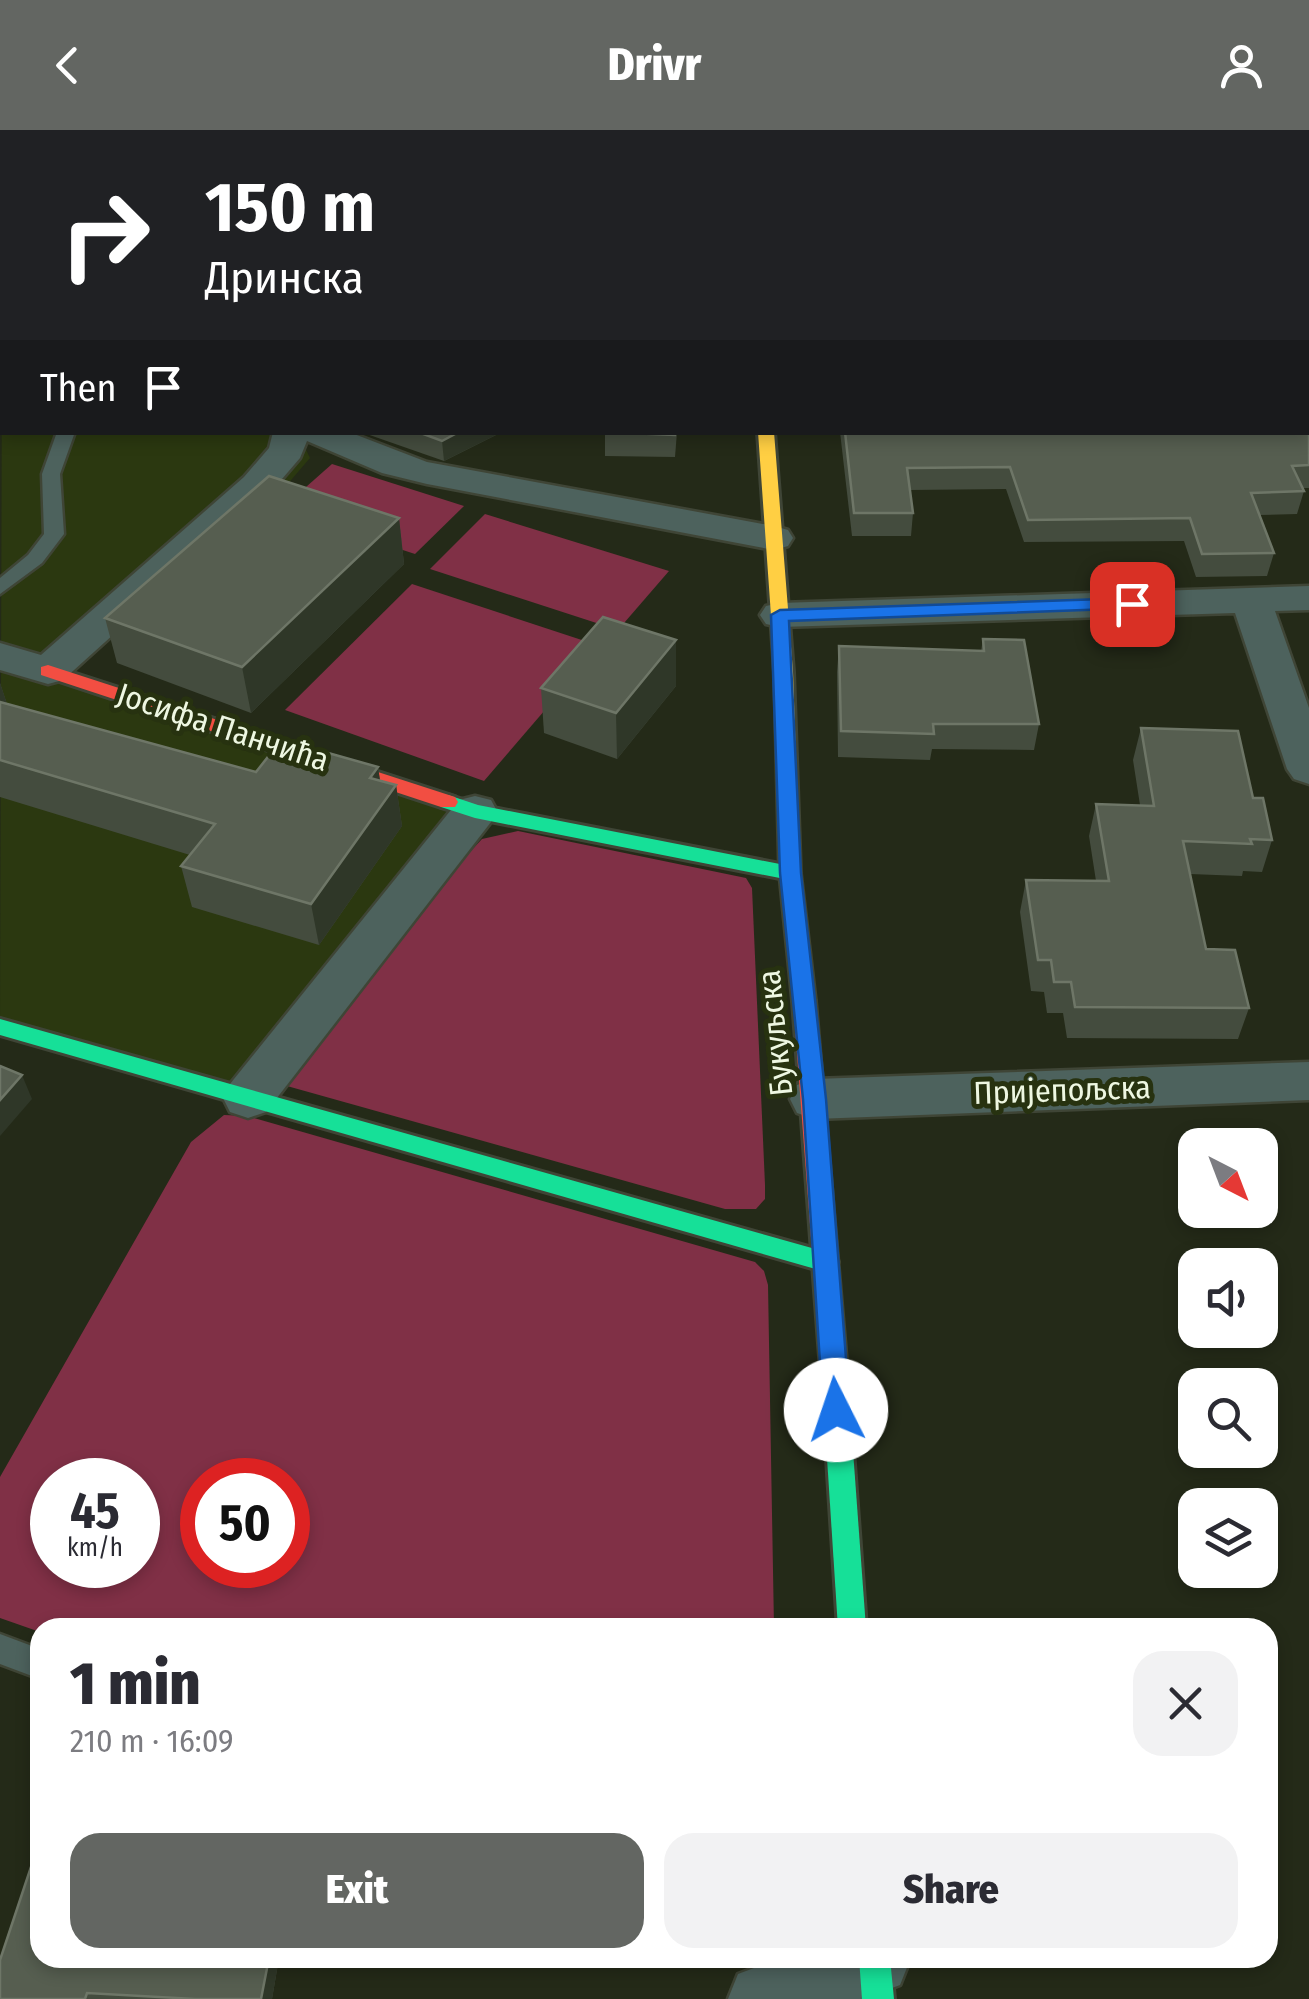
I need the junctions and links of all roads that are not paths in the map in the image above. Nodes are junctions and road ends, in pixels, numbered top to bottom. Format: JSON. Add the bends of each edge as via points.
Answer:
{"nodes":[{"id":1,"x":65,"y":435,"type":"edge"},
{"id":2,"x":290,"y":435,"type":"edge"},
{"id":3,"x":323,"y":435,"type":"edge"},
{"id":4,"x":766,"y":435,"type":"edge"},
{"id":5,"x":774,"y":538,"type":"junction"},
{"id":6,"x":0,"y":588,"type":"edge"},
{"id":7,"x":1309,"y":598,"type":"edge"},
{"id":8,"x":1252,"y":600,"type":"junction"},
{"id":9,"x":780,"y":615,"type":"junction"},
{"id":10,"x":0,"y":656,"type":"edge"},
{"id":11,"x":48,"y":672,"type":"junction"},
{"id":12,"x":1309,"y":769,"type":"edge"},
{"id":13,"x":476,"y":811,"type":"junction"},
{"id":14,"x":790,"y":873,"type":"junction"},
{"id":15,"x":0,"y":1027,"type":"edge"},
{"id":16,"x":1309,"y":1082,"type":"edge"},
{"id":17,"x":248,"y":1098,"type":"junction"},
{"id":18,"x":814,"y":1099,"type":"junction"},
{"id":19,"x":826,"y":1262,"type":"junction"},
{"id":20,"x":851,"y":1618,"type":"edge"},
{"id":21,"x":0,"y":1649,"type":"edge"},
{"id":22,"x":30,"y":1660,"type":"edge"},
{"id":23,"x":876,"y":1972,"type":"edge"},
{"id":24,"x":763,"y":1999,"type":"edge"}],
"edges":[{"from":1,"to":6,"type":"lane","via":[[51,474],[54,534]]},
{"from":2,"to":11,"type":"street","via":[[287,450],[257,485]]},
{"from":3,"to":5,"type":"street","via":[[427,473]]},
{"from":4,"to":5,"type":"street","name":"Букуљска"},
{"from":5,"to":9,"type":"street","name":"Букуљска"},
{"from":7,"to":8,"type":"street"},
{"from":8,"to":9,"type":"street"},
{"from":8,"to":12,"type":"street"},
{"from":9,"to":14,"type":"street","name":"Букуљска"},
{"from":10,"to":11,"type":"street"},
{"from":11,"to":13,"type":"street","name":"Јосифа Панчића"},
{"from":13,"to":14,"type":"street","name":"Јосифа Панчића"},
{"from":13,"to":17,"type":"street"},
{"from":14,"to":18,"type":"street","name":"Букуљска"},
{"from":15,"to":17,"type":"street"},
{"from":16,"to":18,"type":"street","name":"Пријепољска"},
{"from":17,"to":19,"type":"street"},
{"from":18,"to":19,"type":"street","name":"Букуљска"},
{"from":19,"to":20,"type":"street","name":"Букуљска"},
{"from":21,"to":22,"type":"lane"},
{"from":23,"to":24,"type":"street"}]}
